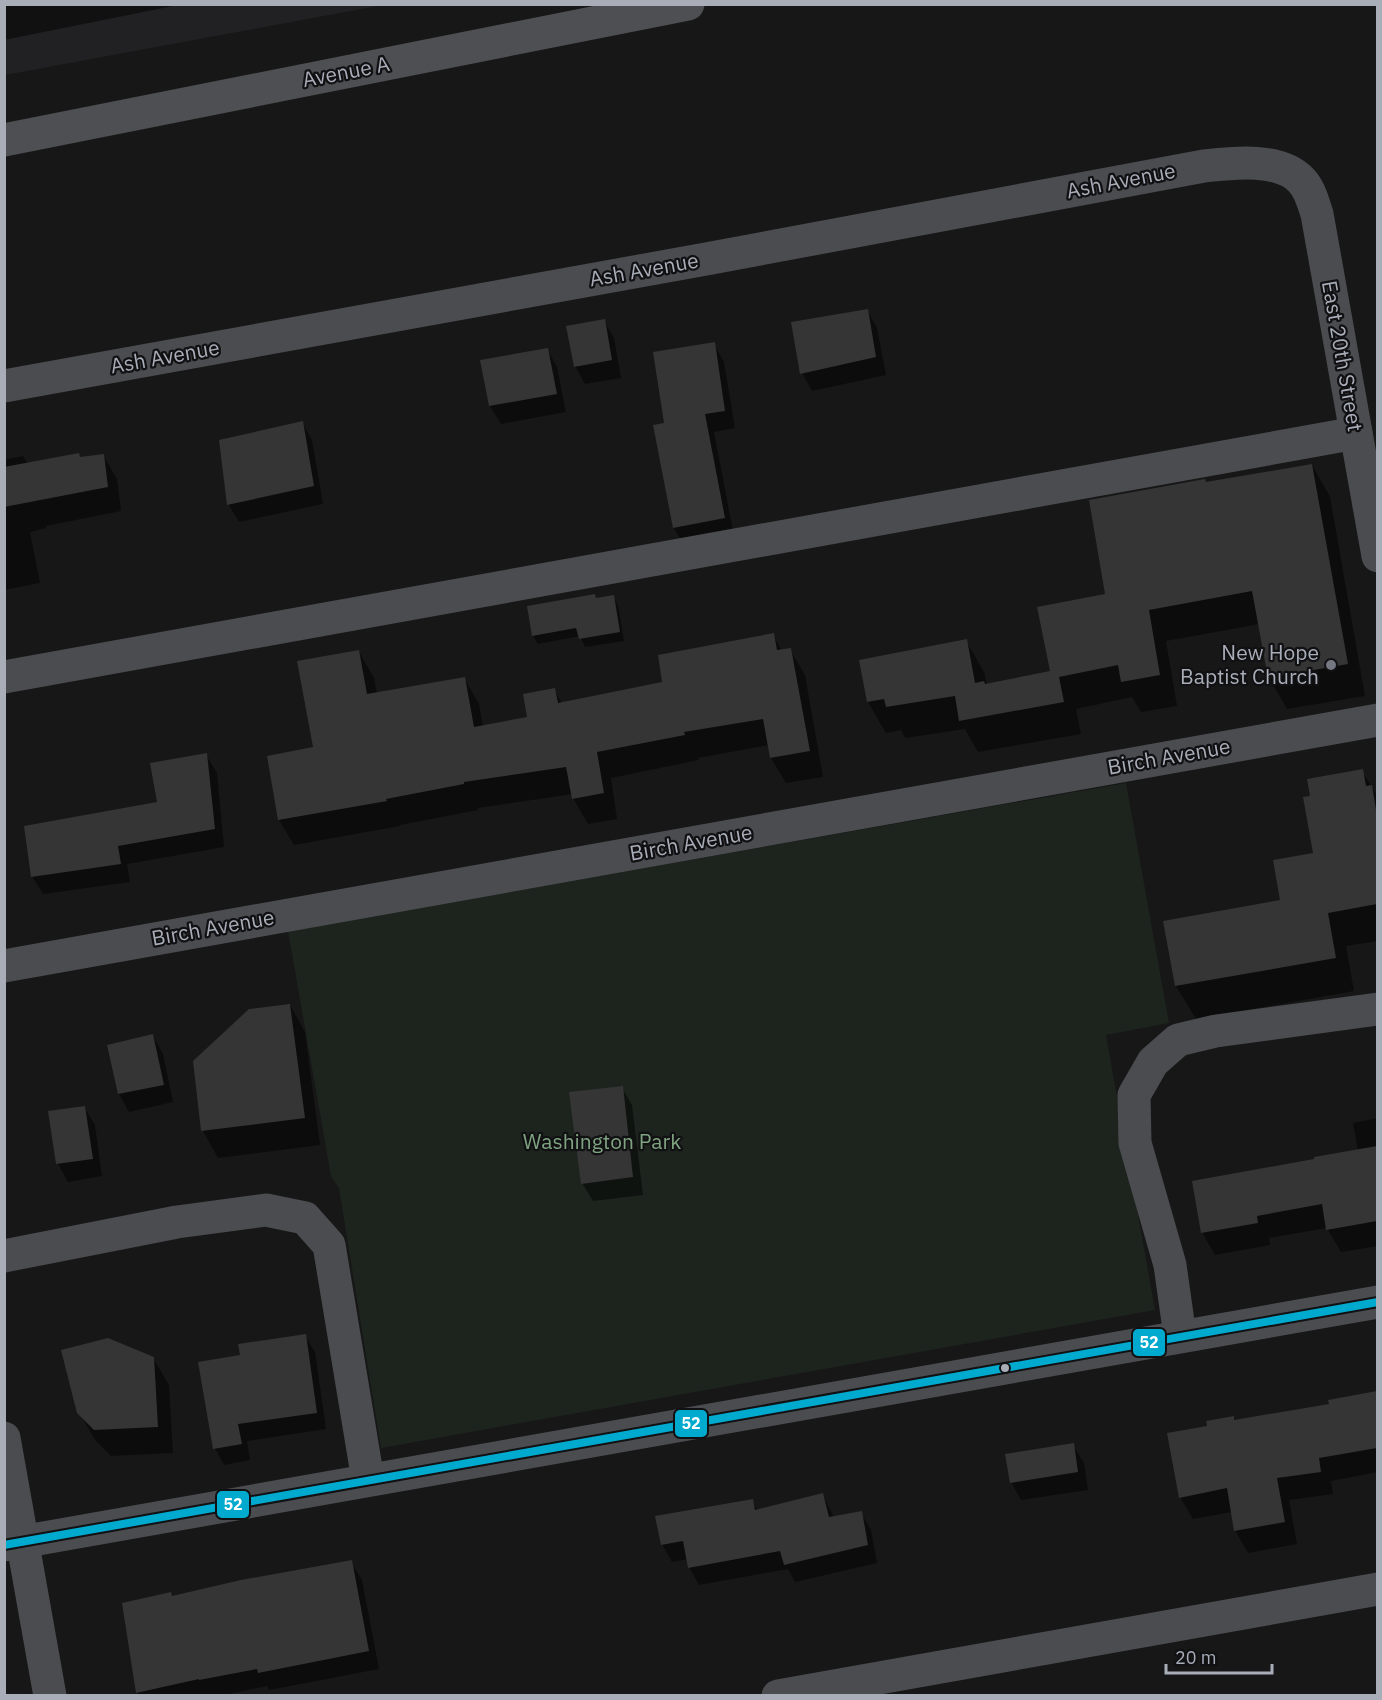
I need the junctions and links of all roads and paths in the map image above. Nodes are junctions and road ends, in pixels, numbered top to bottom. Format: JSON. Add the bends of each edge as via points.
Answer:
{"nodes":[{"id":1,"x":688,"y":4,"type":"edge"},
{"id":2,"x":4,"y":140,"type":"edge"},
{"id":3,"x":1283,"y":169,"type":"joint"},
{"id":4,"x":4,"y":386,"type":"edge"},
{"id":5,"x":1356,"y":433,"type":"junction"},
{"id":6,"x":1377,"y":556,"type":"edge"},
{"id":7,"x":4,"y":677,"type":"edge"},
{"id":8,"x":1377,"y":720,"type":"edge"},
{"id":9,"x":4,"y":966,"type":"edge"},
{"id":10,"x":1377,"y":1009,"type":"edge"},
{"id":11,"x":4,"y":1256,"type":"edge"},
{"id":12,"x":1377,"y":1302,"type":"edge"},
{"id":13,"x":1180,"y":1336,"type":"junction"},
{"id":14,"x":4,"y":1438,"type":"edge"},
{"id":15,"x":368,"y":1480,"type":"junction"},
{"id":16,"x":14,"y":1543,"type":"edge"},
{"id":17,"x":1377,"y":1589,"type":"edge"},
{"id":18,"x":50,"y":1695,"type":"edge"},
{"id":19,"x":778,"y":1695,"type":"edge"}],
"edges":[{"from":1,"to":2,"type":"main road","name":"Avenue A"},
{"from":3,"to":4,"type":"street","name":"Ash Avenue","via":[[1232,163],[1204,166]]},
{"from":3,"to":5,"type":"street","name":"East 20th Street","via":[[1300,179],[1317,214]]},
{"from":5,"to":6,"type":"street","name":"East 20th Street"},
{"from":5,"to":7,"type":"street"},
{"from":8,"to":9,"type":"street","name":"Birch Avenue"},
{"from":10,"to":13,"type":"street","via":[[1216,1031],[1178,1040],[1153,1062],[1134,1095],[1135,1143],[1170,1265]]},
{"from":11,"to":15,"type":"street","via":[[177,1222],[266,1210],[305,1218],[329,1245]]},
{"from":12,"to":13,"type":"street"},
{"from":13,"to":15,"type":"street"},
{"from":14,"to":16,"type":"street"},
{"from":15,"to":16,"type":"street"},
{"from":16,"to":18,"type":"street"},
{"from":17,"to":19,"type":"street"}]}
